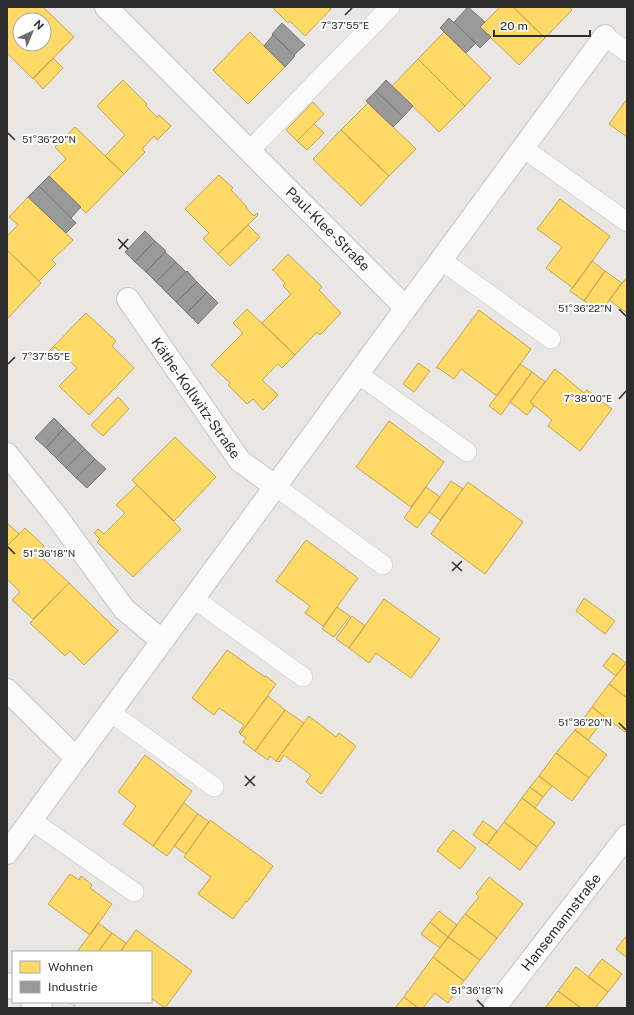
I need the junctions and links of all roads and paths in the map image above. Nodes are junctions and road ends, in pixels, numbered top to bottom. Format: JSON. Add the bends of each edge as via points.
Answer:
{"nodes":[{"id":1,"x":106,"y":7,"type":"edge"},
{"id":2,"x":390,"y":7,"type":"edge"},
{"id":3,"x":605,"y":36,"type":"joint"},
{"id":4,"x":627,"y":52,"type":"edge"},
{"id":5,"x":523,"y":148,"type":"junction"},
{"id":6,"x":250,"y":150,"type":"junction"},
{"id":7,"x":627,"y":222,"type":"edge"},
{"id":8,"x":441,"y":260,"type":"junction"},
{"id":9,"x":128,"y":299,"type":"dead end"},
{"id":10,"x":406,"y":308,"type":"junction"},
{"id":11,"x":551,"y":339,"type":"dead end"},
{"id":12,"x":358,"y":374,"type":"junction"},
{"id":13,"x":467,"y":452,"type":"dead end"},
{"id":14,"x":7,"y":454,"type":"edge"},
{"id":15,"x":275,"y":486,"type":"junction"},
{"id":16,"x":382,"y":565,"type":"dead end"},
{"id":17,"x":194,"y":598,"type":"junction"},
{"id":18,"x":162,"y":641,"type":"junction"},
{"id":19,"x":303,"y":677,"type":"dead end"},
{"id":20,"x":7,"y":690,"type":"edge"},
{"id":21,"x":110,"y":712,"type":"junction"},
{"id":22,"x":76,"y":758,"type":"junction"},
{"id":23,"x":214,"y":787,"type":"dead end"},
{"id":24,"x":31,"y":820,"type":"junction"},
{"id":25,"x":627,"y":836,"type":"edge"},
{"id":26,"x":7,"y":853,"type":"edge"},
{"id":27,"x":134,"y":892,"type":"dead end"},
{"id":28,"x":494,"y":1008,"type":"edge"}],
"edges":[{"from":1,"to":6,"type":"street","name":"Paul-Klee-Straße"},
{"from":2,"to":6,"type":"lane"},
{"from":3,"to":4,"type":"lane"},
{"from":3,"to":5,"type":"street"},
{"from":5,"to":7,"type":"lane"},
{"from":5,"to":8,"type":"street"},
{"from":6,"to":10,"type":"street","name":"Paul-Klee-Straße"},
{"from":8,"to":10,"type":"street"},
{"from":8,"to":11,"type":"lane"},
{"from":9,"to":15,"type":"street","name":"Käthe-Kollwitz-Straße","via":[[240,462]]},
{"from":10,"to":12,"type":"street"},
{"from":12,"to":13,"type":"lane"},
{"from":12,"to":15,"type":"street"},
{"from":14,"to":18,"type":"street","via":[[57,516],[124,609]]},
{"from":15,"to":16,"type":"lane","name":"Käthe-Kollwitz-Straße"},
{"from":15,"to":17,"type":"street"},
{"from":17,"to":18,"type":"street"},
{"from":17,"to":19,"type":"lane"},
{"from":18,"to":21,"type":"street"},
{"from":20,"to":22,"type":"street"},
{"from":21,"to":22,"type":"street"},
{"from":21,"to":23,"type":"lane"},
{"from":22,"to":24,"type":"street"},
{"from":24,"to":26,"type":"street"},
{"from":24,"to":27,"type":"lane"},
{"from":25,"to":28,"type":"street","name":"Hansemannstraße"}]}
